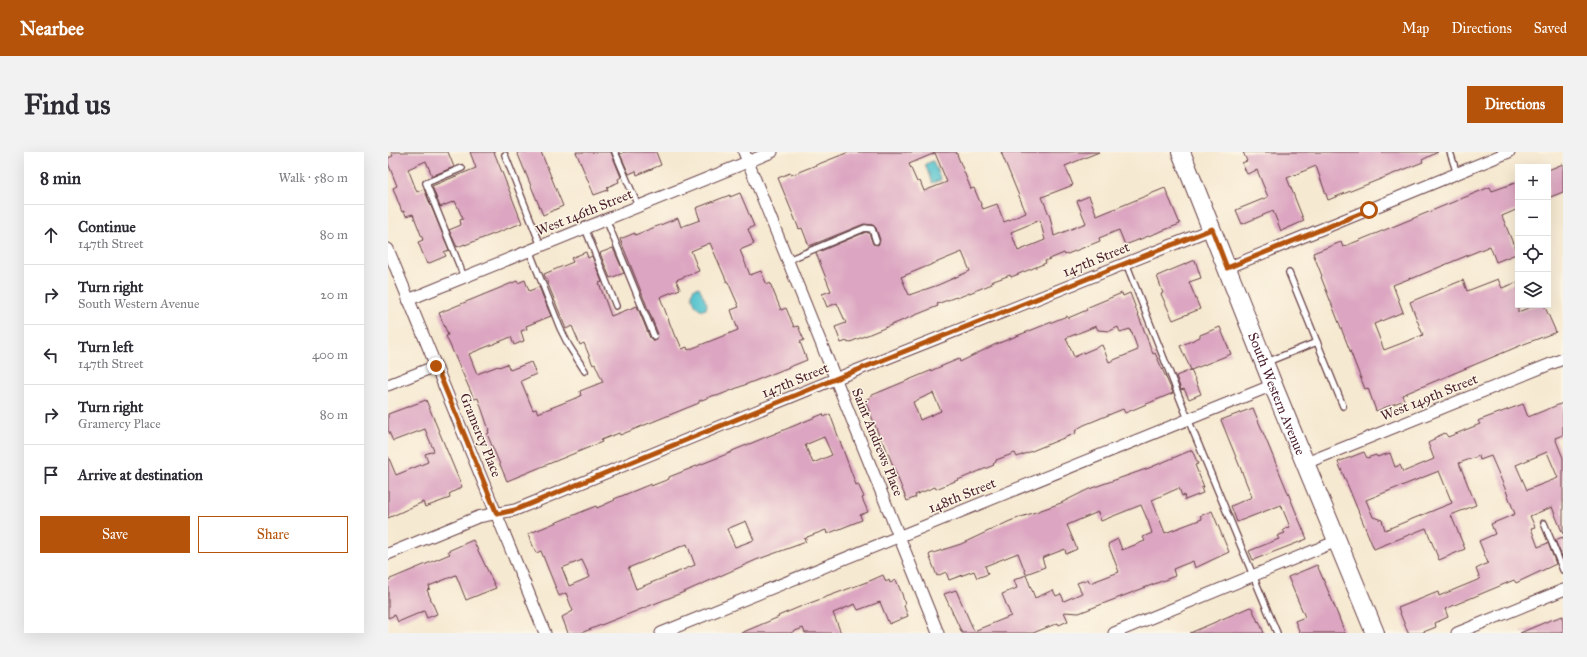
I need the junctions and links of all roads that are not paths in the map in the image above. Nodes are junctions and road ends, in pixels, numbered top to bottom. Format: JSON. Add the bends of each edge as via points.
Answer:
{"nodes":[{"id":1,"x":615,"y":152,"type":"edge"},
{"id":2,"x":772,"y":152,"type":"edge"},
{"id":3,"x":1182,"y":152,"type":"edge"},
{"id":4,"x":1450,"y":152,"type":"edge"},
{"id":5,"x":1509,"y":152,"type":"edge"},
{"id":6,"x":505,"y":154,"type":"dead end"},
{"id":7,"x":746,"y":157,"type":"edge"},
{"id":8,"x":462,"y":168,"type":"dead end"},
{"id":9,"x":1457,"y":174,"type":"junction"},
{"id":10,"x":638,"y":206,"type":"junction"},
{"id":11,"x":606,"y":219,"type":"junction"},
{"id":12,"x":585,"y":228,"type":"junction"},
{"id":13,"x":1212,"y":229,"type":"junction"},
{"id":14,"x":876,"y":241,"type":"dead end"},
{"id":15,"x":540,"y":246,"type":"junction"},
{"id":16,"x":388,"y":249,"type":"edge"},
{"id":17,"x":529,"y":250,"type":"junction"},
{"id":18,"x":788,"y":260,"type":"junction"},
{"id":19,"x":1126,"y":263,"type":"junction"},
{"id":20,"x":1227,"y":268,"type":"junction"},
{"id":21,"x":1289,"y":273,"type":"dead end"},
{"id":22,"x":464,"y":277,"type":"junction"},
{"id":23,"x":408,"y":300,"type":"junction"},
{"id":24,"x":616,"y":306,"type":"dead end"},
{"id":25,"x":654,"y":336,"type":"dead end"},
{"id":26,"x":1317,"y":342,"type":"junction"},
{"id":27,"x":1563,"y":359,"type":"edge"},
{"id":28,"x":1265,"y":363,"type":"junction"},
{"id":29,"x":436,"y":366,"type":"junction"},
{"id":30,"x":585,"y":371,"type":"dead end"},
{"id":31,"x":835,"y":379,"type":"junction"},
{"id":32,"x":388,"y":385,"type":"edge"},
{"id":33,"x":1273,"y":385,"type":"junction"},
{"id":34,"x":1343,"y":406,"type":"dead end"},
{"id":35,"x":1188,"y":419,"type":"junction"},
{"id":36,"x":1306,"y":463,"type":"junction"},
{"id":37,"x":497,"y":514,"type":"junction"},
{"id":38,"x":1544,"y":523,"type":"dead end"},
{"id":39,"x":900,"y":536,"type":"junction"},
{"id":40,"x":1337,"y":541,"type":"junction"},
{"id":41,"x":388,"y":554,"type":"edge"},
{"id":42,"x":1563,"y":570,"type":"edge"},
{"id":43,"x":1254,"y":575,"type":"junction"},
{"id":44,"x":1563,"y":590,"type":"edge"},
{"id":45,"x":545,"y":633,"type":"edge"},
{"id":46,"x":662,"y":633,"type":"edge"},
{"id":47,"x":938,"y":633,"type":"edge"},
{"id":48,"x":1114,"y":633,"type":"edge"},
{"id":49,"x":1277,"y":633,"type":"edge"},
{"id":50,"x":1376,"y":633,"type":"edge"},
{"id":51,"x":1457,"y":633,"type":"edge"}],
"edges":[{"from":1,"to":10,"type":"lane"},
{"from":2,"to":7,"type":"street","name":"West 146th Street"},
{"from":3,"to":13,"type":"main road","name":"South Western Avenue"},
{"from":4,"to":9,"type":"lane"},
{"from":5,"to":9,"type":"street"},
{"from":6,"to":15,"type":"lane"},
{"from":7,"to":10,"type":"street","name":"West 146th Street"},
{"from":7,"to":18,"type":"street","name":"Saint Andrews Place"},
{"from":8,"to":22,"type":"lane","via":[[426,183]]},
{"from":9,"to":20,"type":"street"},
{"from":10,"to":11,"type":"street","name":"West 146th Street"},
{"from":11,"to":12,"type":"street","name":"West 146th Street"},
{"from":11,"to":25,"type":"lane"},
{"from":12,"to":15,"type":"street","name":"West 146th Street"},
{"from":12,"to":24,"type":"lane"},
{"from":13,"to":19,"type":"street","name":"147th Street"},
{"from":13,"to":20,"type":"main road","name":"South Western Avenue"},
{"from":14,"to":18,"type":"lane","via":[[872,229],[865,228]]},
{"from":15,"to":17,"type":"street","name":"West 146th Street"},
{"from":16,"to":23,"type":"street","name":"Gramercy Place"},
{"from":17,"to":22,"type":"street","name":"West 146th Street"},
{"from":17,"to":30,"type":"lane","via":[[560,328]]},
{"from":18,"to":31,"type":"street","name":"Saint Andrews Place"},
{"from":19,"to":31,"type":"street","name":"147th Street"},
{"from":19,"to":35,"type":"lane"},
{"from":20,"to":28,"type":"main road","name":"South Western Avenue"},
{"from":21,"to":26,"type":"lane"},
{"from":22,"to":23,"type":"street","name":"West 146th Street"},
{"from":23,"to":29,"type":"street","name":"Gramercy Place"},
{"from":26,"to":28,"type":"lane"},
{"from":26,"to":34,"type":"lane"},
{"from":27,"to":36,"type":"street","name":"West 149th Street"},
{"from":28,"to":33,"type":"main road","name":"South Western Avenue"},
{"from":29,"to":32,"type":"street"},
{"from":29,"to":37,"type":"street","name":"Gramercy Place"},
{"from":31,"to":37,"type":"street","name":"147th Street","via":[[515,510]]},
{"from":31,"to":39,"type":"street","name":"Saint Andrews Place"},
{"from":33,"to":35,"type":"street","name":"148th Street"},
{"from":33,"to":36,"type":"main road","name":"South Western Avenue"},
{"from":35,"to":39,"type":"street","name":"148th Street"},
{"from":35,"to":43,"type":"lane"},
{"from":36,"to":40,"type":"main road","name":"South Western Avenue"},
{"from":37,"to":41,"type":"street","name":"147th Street","via":[[478,517]]},
{"from":37,"to":45,"type":"street","name":"Gramercy Place"},
{"from":38,"to":42,"type":"lane"},
{"from":39,"to":46,"type":"street","name":"148th Street"},
{"from":39,"to":47,"type":"street","name":"Saint Andrews Place"},
{"from":40,"to":43,"type":"street"},
{"from":40,"to":50,"type":"main road","name":"South Western Avenue"},
{"from":43,"to":48,"type":"street"},
{"from":43,"to":49,"type":"lane"},
{"from":44,"to":51,"type":"street"}]}
